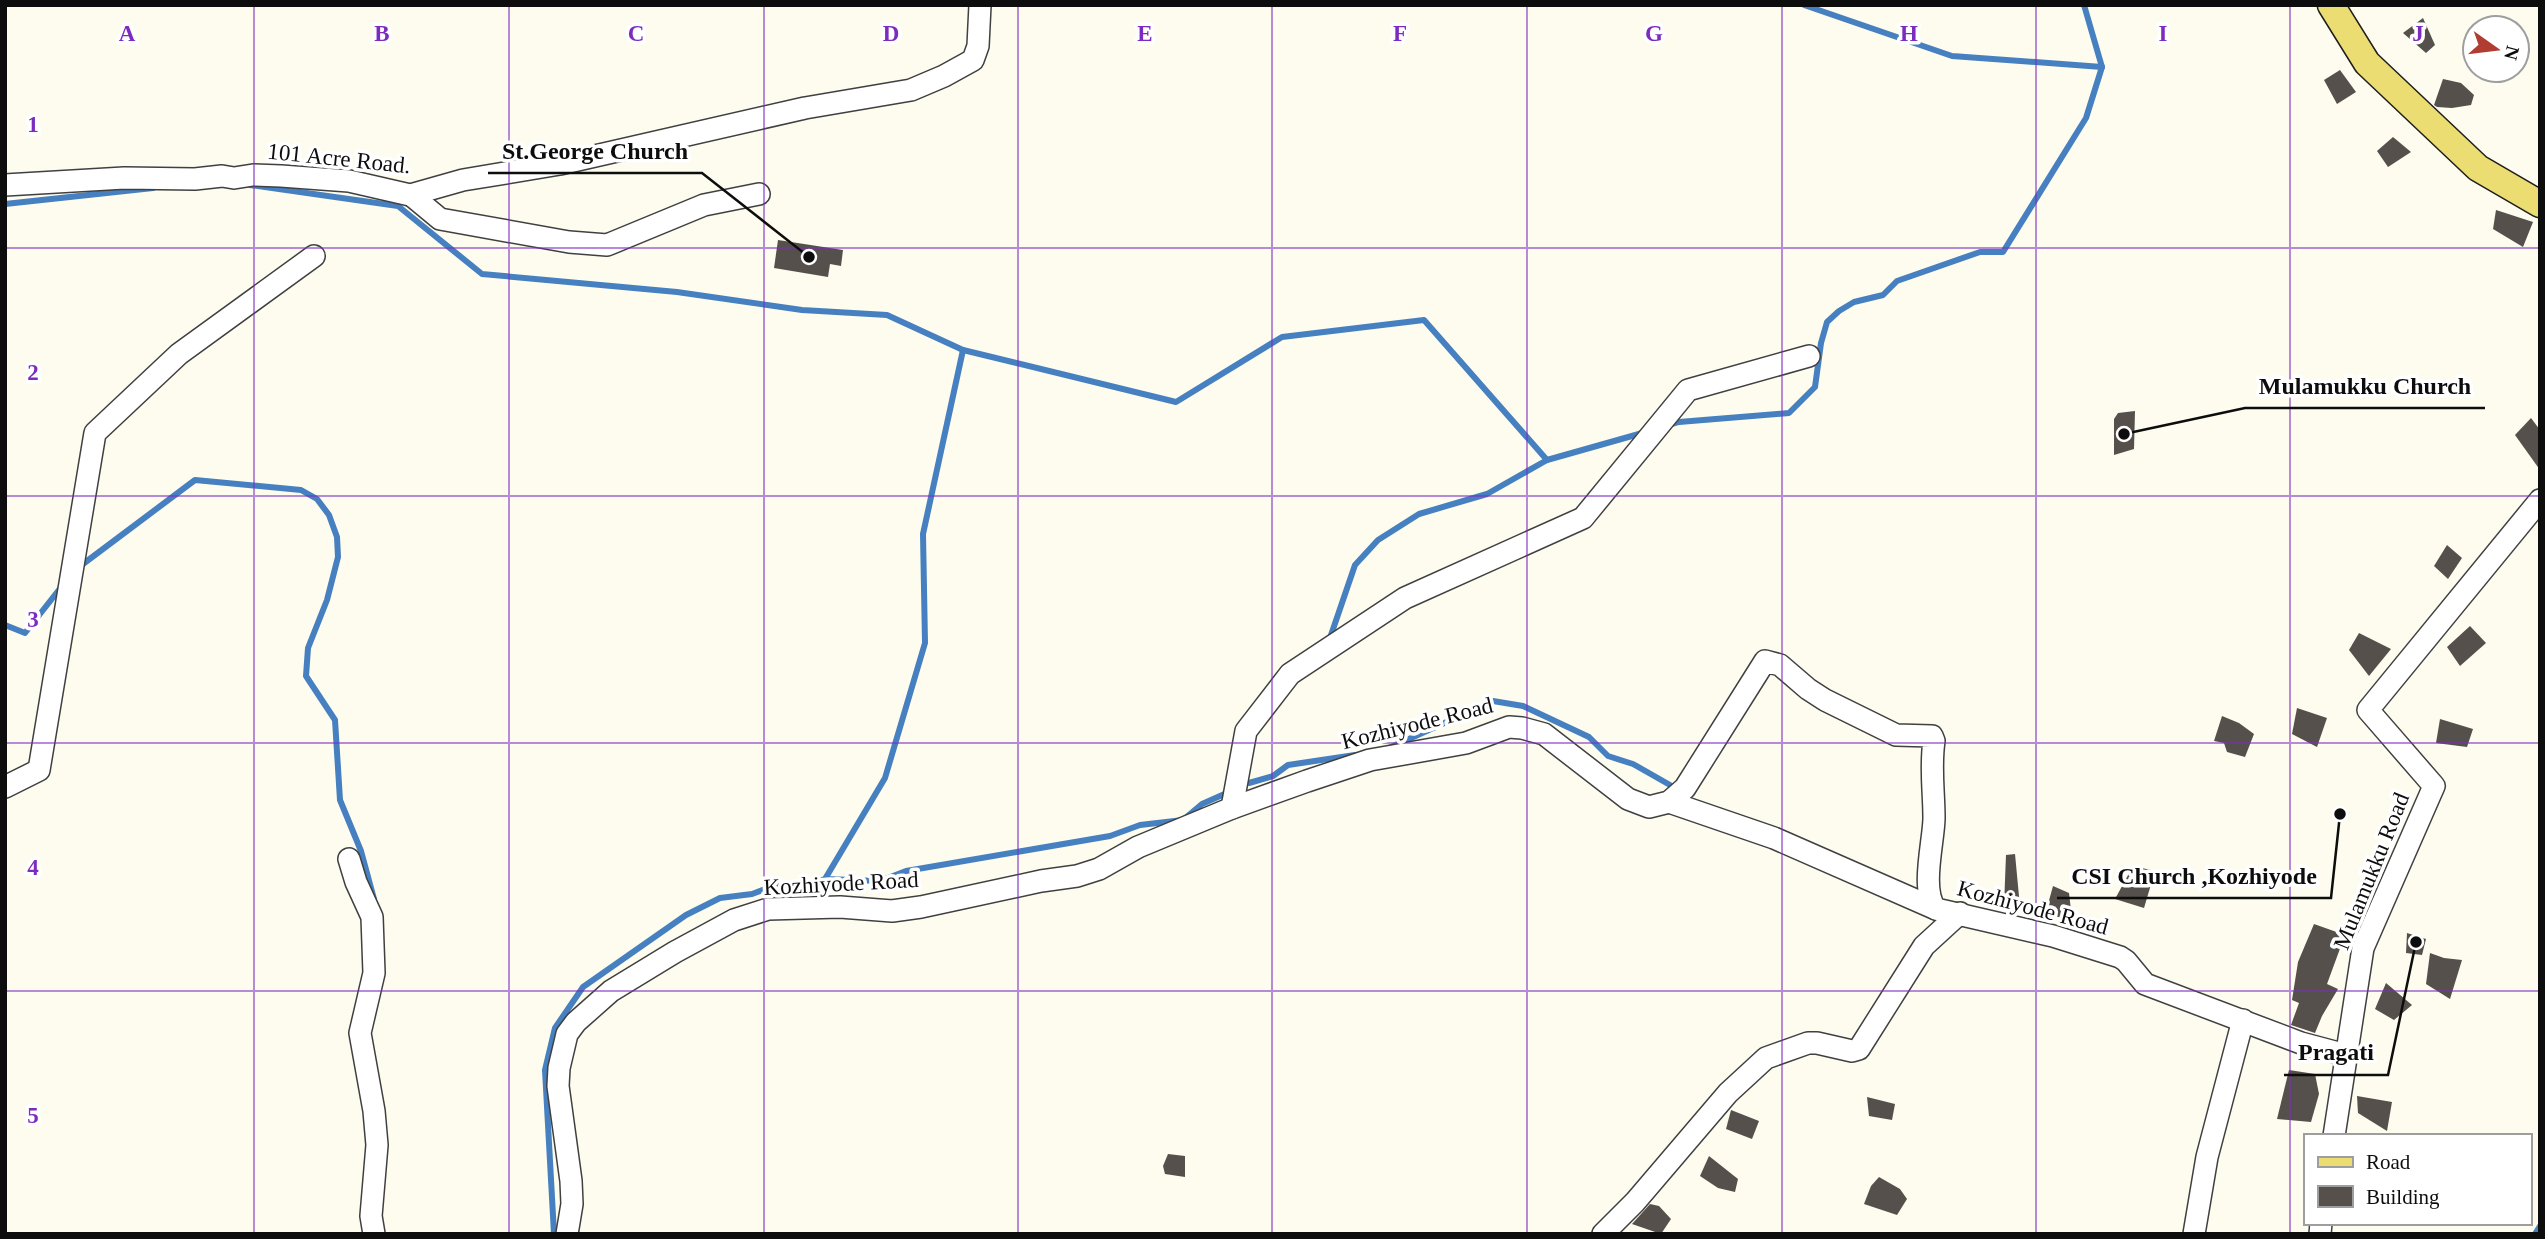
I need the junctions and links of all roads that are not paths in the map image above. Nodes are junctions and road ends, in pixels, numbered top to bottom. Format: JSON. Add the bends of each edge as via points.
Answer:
{"nodes":[{"id":1,"x":980,"y":5,"type":"edge"},
{"id":2,"x":2331,"y":5,"type":"edge"},
{"id":3,"x":5,"y":186,"type":"edge"},
{"id":4,"x":759,"y":194,"type":"dead end"},
{"id":5,"x":414,"y":199,"type":"junction"},
{"id":6,"x":2540,"y":204,"type":"edge"},
{"id":7,"x":314,"y":256,"type":"dead end"},
{"id":8,"x":1809,"y":356,"type":"dead end"},
{"id":9,"x":2540,"y":500,"type":"edge"},
{"id":10,"x":5,"y":787,"type":"edge"},
{"id":11,"x":1669,"y":802,"type":"junction"},
{"id":12,"x":1231,"y":808,"type":"junction"},
{"id":13,"x":349,"y":859,"type":"dead end"},
{"id":14,"x":1936,"y":909,"type":"junction"},
{"id":15,"x":1960,"y":914,"type":"junction"},
{"id":16,"x":2243,"y":1020,"type":"junction"},
{"id":17,"x":2346,"y":1055,"type":"junction"},
{"id":18,"x":2334,"y":1134,"type":"edge"},
{"id":19,"x":374,"y":1234,"type":"edge"},
{"id":20,"x":567,"y":1234,"type":"edge"},
{"id":21,"x":1603,"y":1234,"type":"edge"},
{"id":22,"x":2194,"y":1234,"type":"edge"}],
"edges":[{"from":1,"to":5,"type":"street","name":"101 Acre Road.","via":[[973,60],[911,90],[463,180]]},
{"from":2,"to":6,"type":"main road","via":[[2367,63],[2478,169]]},
{"from":3,"to":5,"type":"street","name":"101 Acre Road.","via":[[253,175],[349,181]]},
{"from":4,"to":5,"type":"street","via":[[704,205],[607,245],[440,219]]},
{"from":7,"to":10,"type":"street","via":[[180,355],[95,433],[38,770]]},
{"from":8,"to":12,"type":"street","via":[[1688,390],[1583,518],[1405,598],[1290,674],[1246,731]]},
{"from":9,"to":17,"type":"street","name":"Mulamukku Road","via":[[2368,710],[2434,786],[2363,948]]},
{"from":11,"to":12,"type":"street","name":"Kozhiyode Road","via":[[1649,807],[1628,799],[1544,734],[1509,727],[1466,743],[1370,760]]},
{"from":11,"to":14,"type":"street","via":[[1774,838]]},
{"from":11,"to":14,"type":"street","name":"Kozhiyode Road","via":[[1703,762],[1765,661],[1773,662],[1825,700],[1896,735],[1933,736],[1929,878],[1931,904]]},
{"from":12,"to":20,"type":"street","name":"Kozhiyode Road","via":[[1077,876],[892,911],[768,909],[734,920],[611,991],[576,1022],[558,1068],[571,1181]]},
{"from":13,"to":19,"type":"street","via":[[372,917],[374,973],[360,1033],[377,1145]]},
{"from":14,"to":15,"type":"street","name":"Kozhiyode Road"},
{"from":15,"to":16,"type":"street","name":"Kozhiyode Road","via":[[2120,957],[2145,984]]},
{"from":15,"to":21,"type":"street","via":[[1924,946],[1859,1049],[1808,1043],[1766,1058],[1728,1093]]},
{"from":16,"to":17,"type":"street","name":"Kozhiyode Road"},
{"from":16,"to":22,"type":"street","via":[[2207,1157]]},
{"from":17,"to":18,"type":"street","name":"Mulamukku Road"}]}
